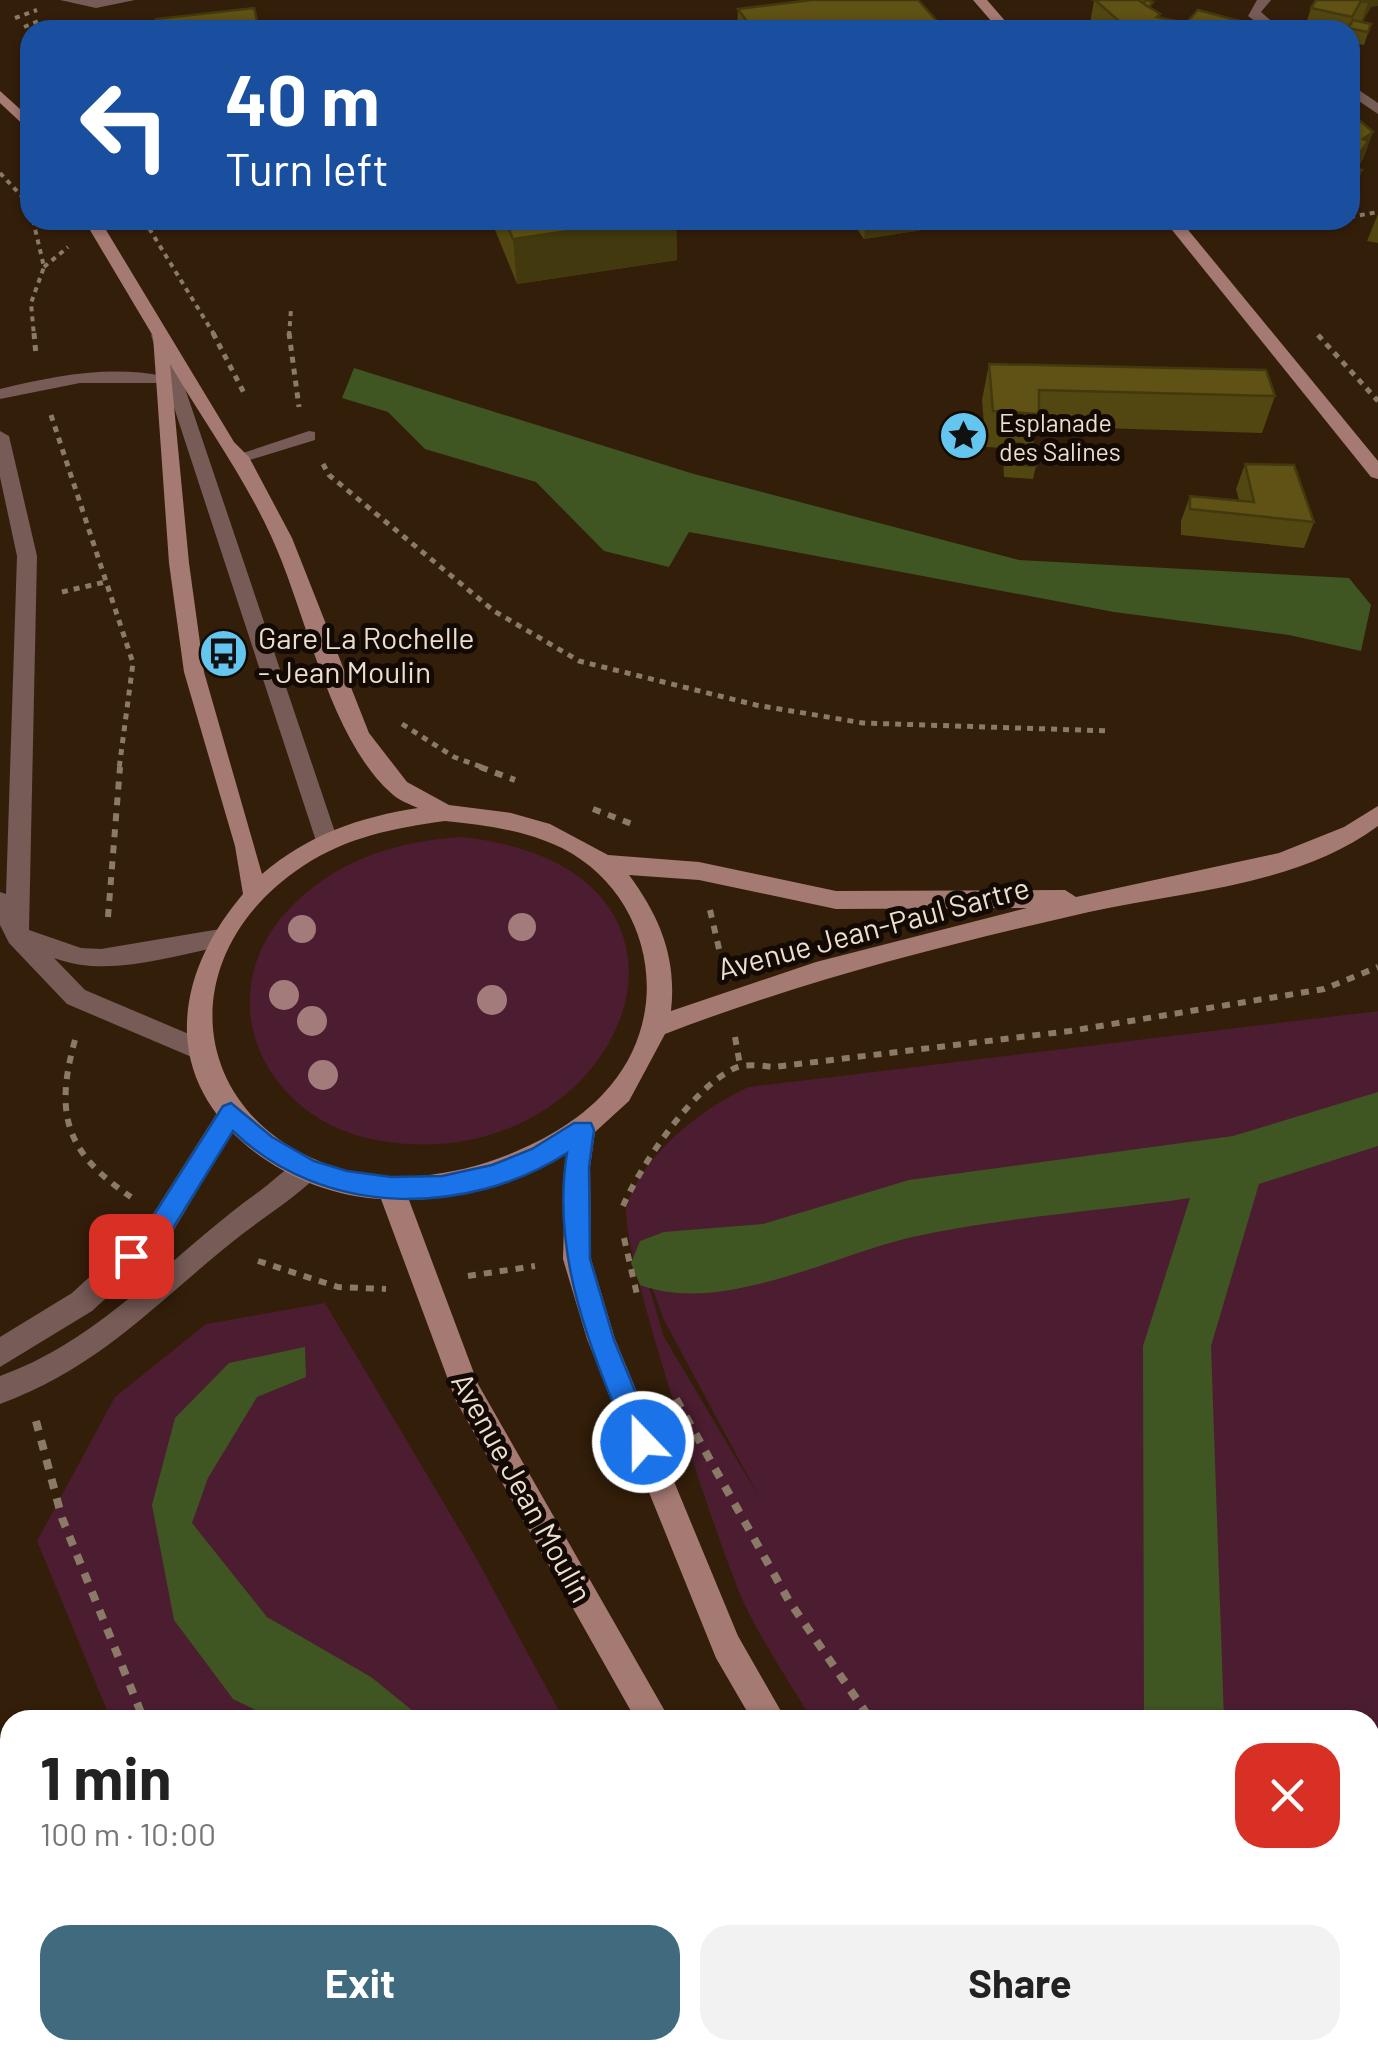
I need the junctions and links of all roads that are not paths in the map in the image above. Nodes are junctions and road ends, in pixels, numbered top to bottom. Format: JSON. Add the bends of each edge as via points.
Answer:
{"nodes":[{"id":1,"x":67,"y":0,"type":"edge"},
{"id":2,"x":128,"y":0,"type":"edge"},
{"id":3,"x":980,"y":0,"type":"edge"},
{"id":4,"x":1264,"y":0,"type":"edge"},
{"id":5,"x":997,"y":20,"type":"edge"},
{"id":6,"x":1262,"y":20,"type":"edge"},
{"id":7,"x":0,"y":95,"type":"edge"},
{"id":8,"x":20,"y":116,"type":"edge"},
{"id":9,"x":98,"y":230,"type":"edge"},
{"id":10,"x":1180,"y":230,"type":"edge"},
{"id":11,"x":159,"y":335,"type":"junction"},
{"id":12,"x":160,"y":380,"type":"junction"},
{"id":13,"x":0,"y":394,"type":"edge"},
{"id":14,"x":0,"y":436,"type":"edge"},
{"id":15,"x":309,"y":436,"type":"road end"},
{"id":16,"x":240,"y":458,"type":"junction"},
{"id":17,"x":1378,"y":473,"type":"edge"},
{"id":18,"x":445,"y":813,"type":"junction"},
{"id":19,"x":1378,"y":814,"type":"edge"},
{"id":20,"x":327,"y":841,"type":"junction"},
{"id":21,"x":606,"y":864,"type":"junction"},
{"id":22,"x":254,"y":893,"type":"junction"},
{"id":23,"x":1110,"y":898,"type":"junction"},
{"id":24,"x":0,"y":901,"type":"edge"},
{"id":25,"x":17,"y":936,"type":"junction"},
{"id":26,"x":220,"y":938,"type":"junction"},
{"id":27,"x":656,"y":1027,"type":"junction"},
{"id":28,"x":201,"y":1050,"type":"junction"},
{"id":29,"x":231,"y":1113,"type":"junction"},
{"id":30,"x":582,"y":1130,"type":"junction"},
{"id":31,"x":307,"y":1169,"type":"junction"},
{"id":32,"x":391,"y":1188,"type":"junction"},
{"id":33,"x":0,"y":1353,"type":"edge"},
{"id":34,"x":13,"y":1387,"type":"edge"},
{"id":35,"x":648,"y":1710,"type":"edge"},
{"id":36,"x":764,"y":1710,"type":"edge"}],
"edges":[{"from":1,"to":2,"type":"street"},
{"from":3,"to":5,"type":"main road"},
{"from":4,"to":6,"type":"street","via":[[1253,13]]},
{"from":7,"to":8,"type":"main road"},
{"from":9,"to":11,"type":"main road"},
{"from":10,"to":17,"type":"main road"},
{"from":11,"to":12,"type":"main road"},
{"from":11,"to":16,"type":"main road"},
{"from":11,"to":20,"type":"street"},
{"from":12,"to":13,"type":"street","via":[[96,376]]},
{"from":12,"to":22,"type":"main road","via":[[194,672]]},
{"from":14,"to":25,"type":"street","via":[[27,556]]},
{"from":15,"to":16,"type":"street"},
{"from":16,"to":18,"type":"main road","via":[[282,538],[359,736],[399,788]]},
{"from":18,"to":20,"type":"main road","via":[[384,821]]},
{"from":18,"to":21,"type":"main road","via":[[533,824]]},
{"from":19,"to":23,"type":"main road","name":"Avenue Jean-Paul Sartre","via":[[1310,850],[1244,871]]},
{"from":20,"to":22,"type":"main road"},
{"from":21,"to":23,"type":"main road","name":"Avenue Jean-Paul Sartre","via":[[699,871],[836,900]]},
{"from":21,"to":27,"type":"main road","via":[[644,910],[662,966]]},
{"from":22,"to":26,"type":"main road"},
{"from":23,"to":27,"type":"main road","name":"Avenue Jean-Paul Sartre","via":[[870,956]]},
{"from":24,"to":25,"type":"street"},
{"from":25,"to":26,"type":"street","via":[[101,959]]},
{"from":25,"to":28,"type":"street","via":[[76,997]]},
{"from":26,"to":28,"type":"main road","via":[[200,994]]},
{"from":27,"to":30,"type":"main road","via":[[616,1099]]},
{"from":28,"to":29,"type":"main road"},
{"from":29,"to":31,"type":"main road","via":[[264,1145]]},
{"from":29,"to":33,"type":"street","via":[[156,1234],[82,1302]]},
{"from":30,"to":32,"type":"main road","via":[[493,1176]]},
{"from":30,"to":36,"type":"main road","via":[[577,1259],[601,1340],[727,1648]]},
{"from":31,"to":32,"type":"main road"},
{"from":31,"to":34,"type":"street","via":[[139,1309]]},
{"from":32,"to":35,"type":"main road","name":"Avenue Jean Moulin","via":[[466,1391]]}]}
